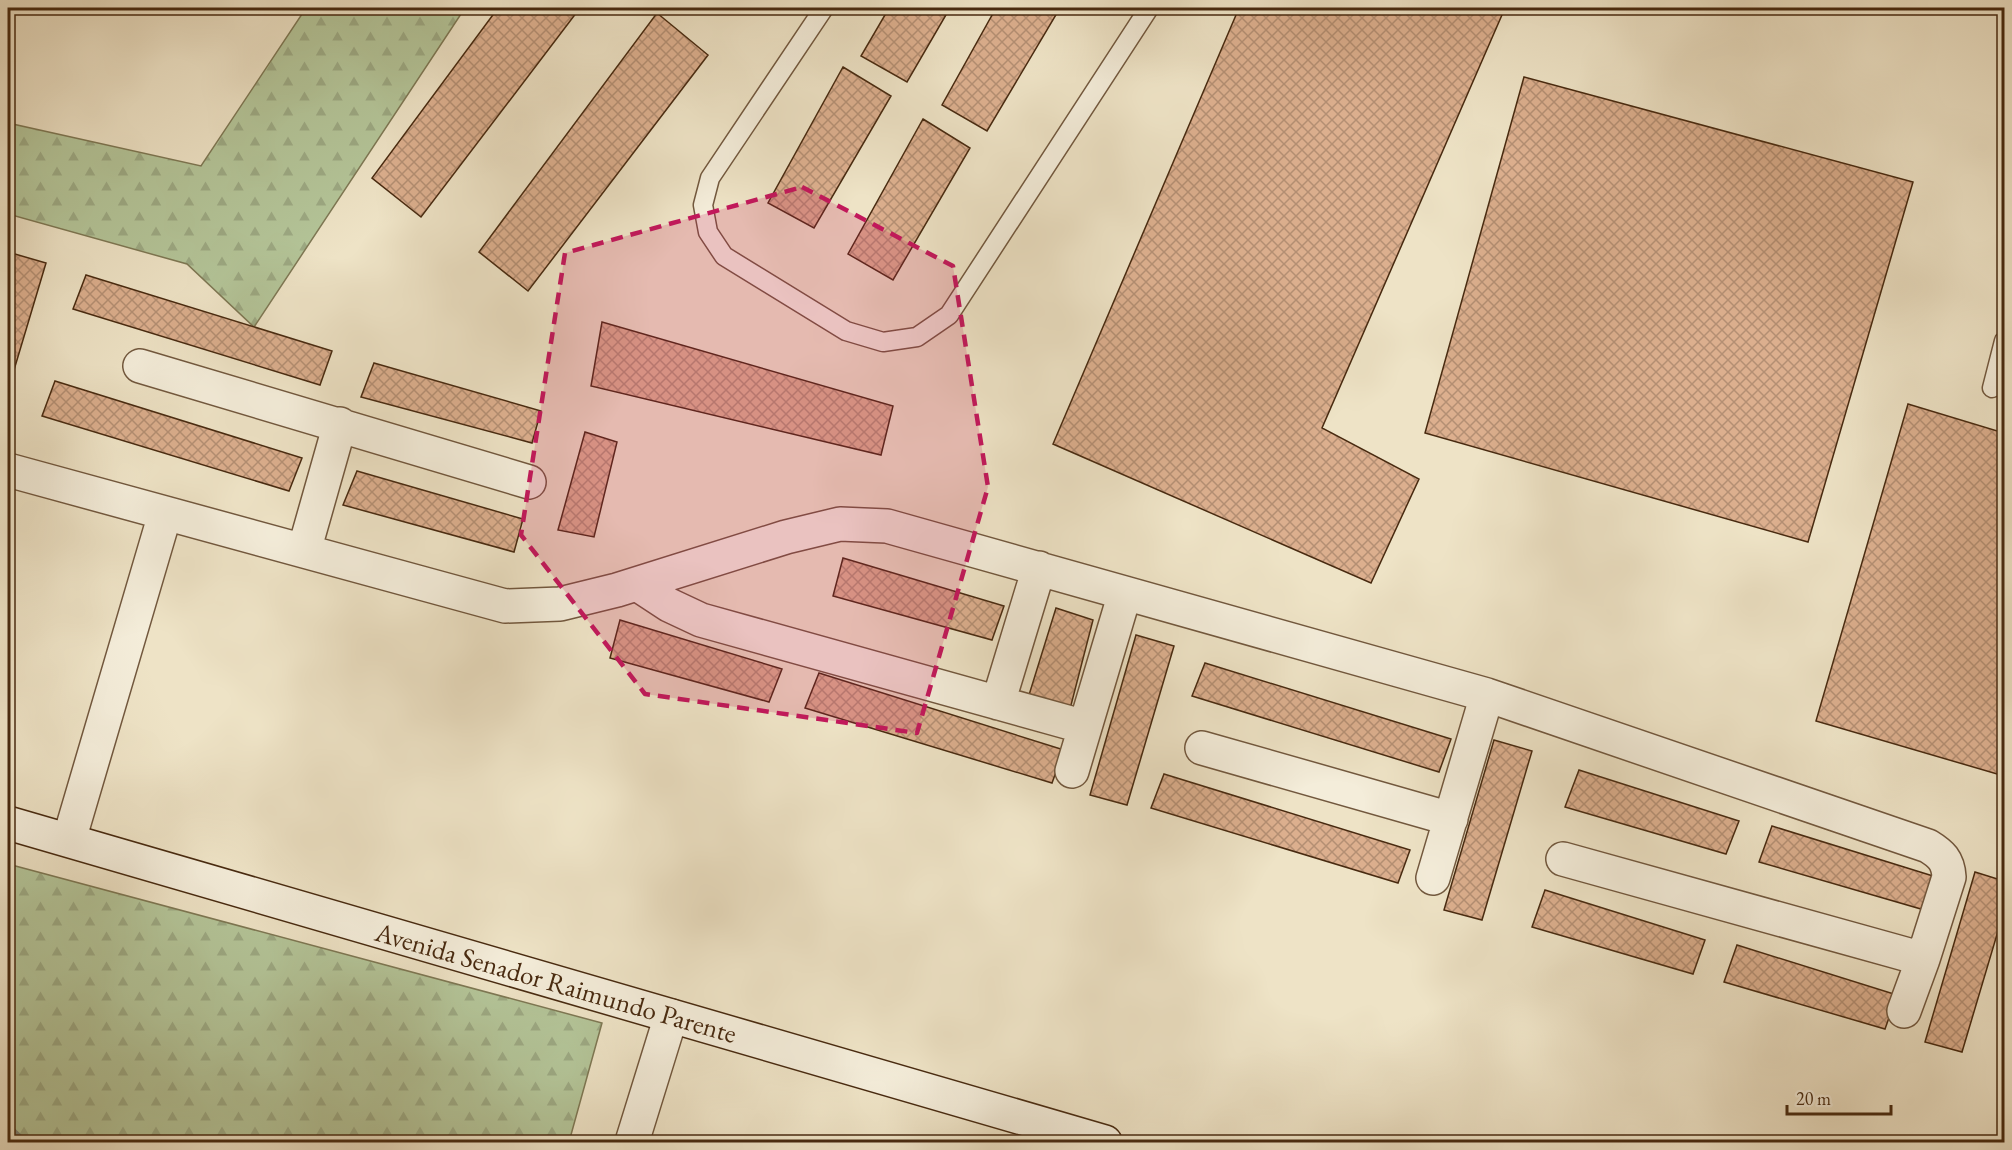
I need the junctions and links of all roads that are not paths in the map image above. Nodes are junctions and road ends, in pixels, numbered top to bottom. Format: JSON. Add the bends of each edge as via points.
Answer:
{"nodes":[{"id":1,"x":824,"y":8,"type":"edge"},
{"id":2,"x":1149,"y":8,"type":"edge"},
{"id":3,"x":2004,"y":341,"type":"edge"},
{"id":4,"x":140,"y":366,"type":"dead end"},
{"id":5,"x":1992,"y":388,"type":"dead end"},
{"id":6,"x":340,"y":424,"type":"junction"},
{"id":7,"x":8,"y":470,"type":"edge"},
{"id":8,"x":529,"y":482,"type":"dead end"},
{"id":9,"x":165,"y":514,"type":"junction"},
{"id":10,"x":304,"y":551,"type":"junction"},
{"id":11,"x":1039,"y":568,"type":"junction"},
{"id":12,"x":637,"y":584,"type":"junction"},
{"id":13,"x":1125,"y":593,"type":"junction"},
{"id":14,"x":1487,"y":695,"type":"junction"},
{"id":15,"x":998,"y":703,"type":"junction"},
{"id":16,"x":1085,"y":727,"type":"junction"},
{"id":17,"x":1202,"y":748,"type":"dead end"},
{"id":18,"x":1072,"y":771,"type":"dead end"},
{"id":19,"x":1451,"y":819,"type":"junction"},
{"id":20,"x":8,"y":823,"type":"edge"},
{"id":21,"x":69,"y":840,"type":"junction"},
{"id":22,"x":1563,"y":859,"type":"dead end"},
{"id":23,"x":1432,"y":878,"type":"dead end"},
{"id":24,"x":1923,"y":959,"type":"junction"},
{"id":25,"x":1904,"y":1011,"type":"dead end"},
{"id":26,"x":671,"y":1016,"type":"junction"},
{"id":27,"x":632,"y":1143,"type":"edge"},
{"id":28,"x":1105,"y":1143,"type":"edge"}],
"edges":[{"from":1,"to":2,"type":"lane","via":[[710,178],[703,205],[708,232],[724,256],[846,331],[884,342],[917,337],[949,315]]},
{"from":3,"to":5,"type":"lane"},
{"from":4,"to":6,"type":"street"},
{"from":6,"to":8,"type":"street"},
{"from":6,"to":10,"type":"street"},
{"from":7,"to":9,"type":"street"},
{"from":9,"to":10,"type":"street"},
{"from":9,"to":21,"type":"street"},
{"from":10,"to":12,"type":"street","via":[[505,606],[560,604]]},
{"from":11,"to":12,"type":"street","via":[[888,526],[840,524]]},
{"from":11,"to":13,"type":"street"},
{"from":11,"to":15,"type":"street"},
{"from":12,"to":15,"type":"street","via":[[701,620]]},
{"from":13,"to":14,"type":"street"},
{"from":13,"to":16,"type":"street"},
{"from":14,"to":19,"type":"street"},
{"from":14,"to":24,"type":"street","via":[[1928,846],[1942,855],[1949,877]]},
{"from":15,"to":16,"type":"street"},
{"from":16,"to":18,"type":"street"},
{"from":17,"to":19,"type":"street"},
{"from":19,"to":23,"type":"street"},
{"from":20,"to":21,"type":"street","name":"Avenida Senador Raimundo Parente"},
{"from":21,"to":26,"type":"street","name":"Avenida Senador Raimundo Parente"},
{"from":22,"to":24,"type":"street"},
{"from":24,"to":25,"type":"street"},
{"from":26,"to":27,"type":"street"},
{"from":26,"to":28,"type":"street","name":"Avenida Senador Raimundo Parente"}]}
